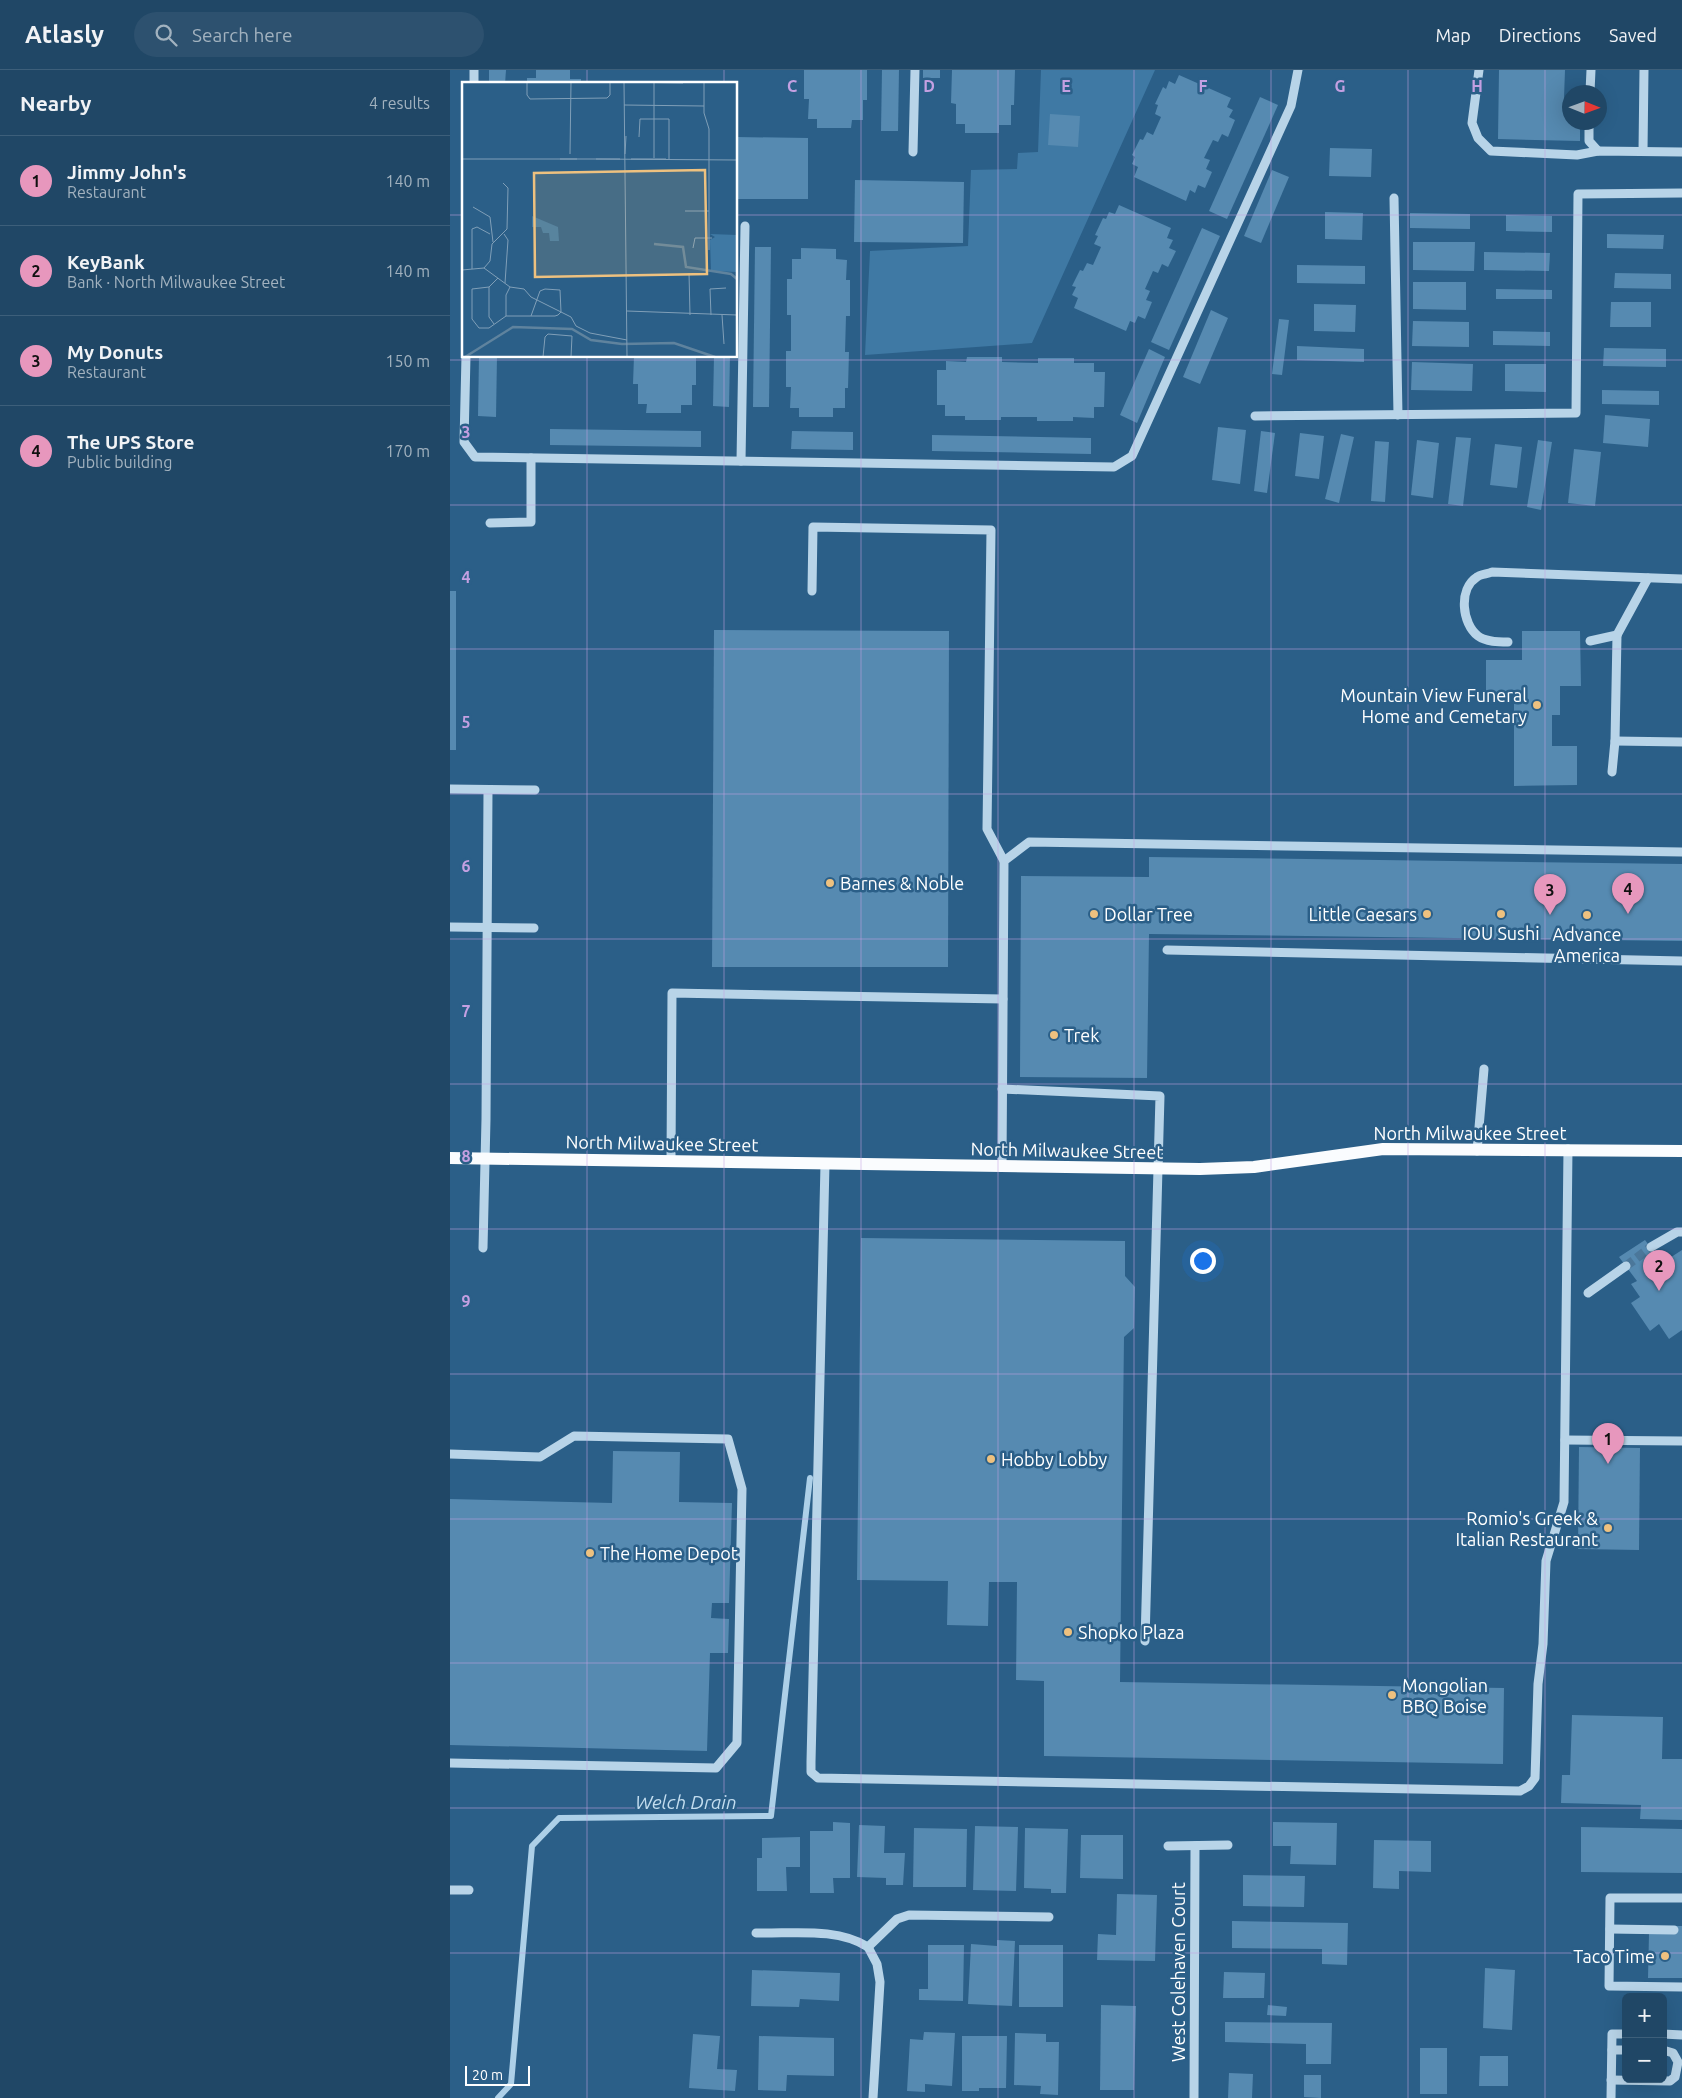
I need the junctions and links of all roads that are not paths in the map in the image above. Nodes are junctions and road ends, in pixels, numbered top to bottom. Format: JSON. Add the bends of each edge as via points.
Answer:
{"nodes":[{"id":1,"x":915,"y":70,"type":"edge"},
{"id":2,"x":1298,"y":70,"type":"edge"},
{"id":3,"x":1479,"y":70,"type":"edge"},
{"id":4,"x":1591,"y":70,"type":"edge"},
{"id":5,"x":1644,"y":70,"type":"edge"},
{"id":6,"x":1590,"y":85,"type":"edge"},
{"id":7,"x":1589,"y":130,"type":"edge"},
{"id":8,"x":1598,"y":151,"type":"junction"},
{"id":9,"x":913,"y":152,"type":"dead end"},
{"id":10,"x":1643,"y":152,"type":"junction"},
{"id":11,"x":1682,"y":152,"type":"edge"},
{"id":12,"x":1682,"y":193,"type":"edge"},
{"id":13,"x":1394,"y":198,"type":"dead end"},
{"id":14,"x":745,"y":226,"type":"dead end"},
{"id":15,"x":466,"y":358,"type":"edge"},
{"id":16,"x":1398,"y":415,"type":"junction"},
{"id":17,"x":1255,"y":416,"type":"dead end"},
{"id":18,"x":531,"y":458,"type":"junction"},
{"id":19,"x":741,"y":461,"type":"junction"},
{"id":20,"x":490,"y":523,"type":"dead end"},
{"id":21,"x":1648,"y":578,"type":"junction"},
{"id":22,"x":1682,"y":579,"type":"edge"},
{"id":23,"x":812,"y":591,"type":"dead end"},
{"id":24,"x":1617,"y":636,"type":"junction"},
{"id":25,"x":1590,"y":641,"type":"dead end"},
{"id":26,"x":1508,"y":642,"type":"dead end"},
{"id":27,"x":1616,"y":741,"type":"junction"},
{"id":28,"x":1682,"y":742,"type":"edge"},
{"id":29,"x":1612,"y":772,"type":"dead end"},
{"id":30,"x":450,"y":789,"type":"edge"},
{"id":31,"x":488,"y":790,"type":"junction"},
{"id":32,"x":536,"y":790,"type":"dead end"},
{"id":33,"x":1682,"y":852,"type":"edge"},
{"id":34,"x":1004,"y":861,"type":"junction"},
{"id":35,"x":450,"y":927,"type":"edge"},
{"id":36,"x":487,"y":927,"type":"junction"},
{"id":37,"x":534,"y":928,"type":"dead end"},
{"id":38,"x":1167,"y":950,"type":"dead end"},
{"id":39,"x":1682,"y":961,"type":"edge"},
{"id":40,"x":1003,"y":999,"type":"junction"},
{"id":41,"x":1484,"y":1069,"type":"dead end"},
{"id":42,"x":1002,"y":1089,"type":"junction"},
{"id":43,"x":1568,"y":1150,"type":"junction"},
{"id":44,"x":1682,"y":1150,"type":"edge"},
{"id":45,"x":1477,"y":1151,"type":"junction"},
{"id":46,"x":450,"y":1158,"type":"edge"},
{"id":47,"x":485,"y":1158,"type":"junction"},
{"id":48,"x":671,"y":1161,"type":"junction"},
{"id":49,"x":825,"y":1164,"type":"junction"},
{"id":50,"x":1002,"y":1167,"type":"junction"},
{"id":51,"x":1158,"y":1169,"type":"junction"},
{"id":52,"x":1682,"y":1232,"type":"edge"},
{"id":53,"x":483,"y":1248,"type":"dead end"},
{"id":54,"x":1651,"y":1248,"type":"tunnel mouth"},
{"id":55,"x":1626,"y":1266,"type":"tunnel mouth"},
{"id":56,"x":1588,"y":1292,"type":"dead end"},
{"id":57,"x":1565,"y":1440,"type":"junction"},
{"id":58,"x":1682,"y":1441,"type":"edge"},
{"id":59,"x":450,"y":1454,"type":"edge"},
{"id":60,"x":1145,"y":1641,"type":"dead end"},
{"id":61,"x":450,"y":1764,"type":"edge"},
{"id":62,"x":1168,"y":1846,"type":"dead end"},
{"id":63,"x":1195,"y":1846,"type":"junction"},
{"id":64,"x":1228,"y":1846,"type":"dead end"},
{"id":65,"x":450,"y":1890,"type":"edge"},
{"id":66,"x":469,"y":1890,"type":"dead end"},
{"id":67,"x":1682,"y":1898,"type":"edge"},
{"id":68,"x":1049,"y":1917,"type":"dead end"},
{"id":69,"x":1610,"y":1929,"type":"junction"},
{"id":70,"x":1674,"y":1930,"type":"dead end"},
{"id":71,"x":756,"y":1933,"type":"dead end"},
{"id":72,"x":868,"y":1947,"type":"junction"},
{"id":73,"x":1682,"y":1987,"type":"edge"},
{"id":74,"x":1622,"y":2034,"type":"edge"},
{"id":75,"x":1667,"y":2034,"type":"edge"},
{"id":76,"x":1682,"y":2035,"type":"edge"},
{"id":77,"x":1612,"y":2050,"type":"junction"},
{"id":78,"x":1622,"y":2050,"type":"edge"},
{"id":79,"x":1667,"y":2051,"type":"edge"},
{"id":80,"x":1611,"y":2080,"type":"junction"},
{"id":81,"x":1622,"y":2080,"type":"edge"},
{"id":82,"x":1667,"y":2081,"type":"edge"},
{"id":83,"x":873,"y":2098,"type":"edge"},
{"id":84,"x":1194,"y":2098,"type":"edge"},
{"id":85,"x":1610,"y":2098,"type":"edge"}],
"edges":[{"from":1,"to":9,"type":"street"},
{"from":2,"to":19,"type":"street","via":[[1292,106],[1132,456],[1114,467]]},
{"from":3,"to":8,"type":"street","via":[[1472,122],[1478,138],[1491,151],[1577,155]]},
{"from":4,"to":6,"type":"street"},
{"from":5,"to":10,"type":"street"},
{"from":7,"to":8,"type":"street","via":[[1589,141]]},
{"from":8,"to":10,"type":"street"},
{"from":10,"to":11,"type":"street"},
{"from":12,"to":16,"type":"street","via":[[1578,194],[1576,413]]},
{"from":13,"to":16,"type":"street"},
{"from":14,"to":19,"type":"street"},
{"from":15,"to":18,"type":"street","via":[[464,442],[475,457]]},
{"from":16,"to":17,"type":"street"},
{"from":18,"to":19,"type":"street"},
{"from":18,"to":20,"type":"street","via":[[532,522]]},
{"from":21,"to":22,"type":"street"},
{"from":21,"to":24,"type":"street"},
{"from":21,"to":26,"type":"street","via":[[1492,572],[1476,577],[1464,603],[1468,627],[1479,637]]},
{"from":23,"to":34,"type":"street","via":[[813,527],[991,530],[987,829]]},
{"from":24,"to":25,"type":"street"},
{"from":24,"to":27,"type":"street"},
{"from":27,"to":28,"type":"street"},
{"from":27,"to":29,"type":"street"},
{"from":30,"to":31,"type":"street"},
{"from":31,"to":32,"type":"street"},
{"from":31,"to":36,"type":"street"},
{"from":33,"to":34,"type":"street","via":[[1029,842]]},
{"from":34,"to":40,"type":"street"},
{"from":35,"to":36,"type":"street"},
{"from":36,"to":37,"type":"street"},
{"from":36,"to":47,"type":"street"},
{"from":38,"to":39,"type":"street"},
{"from":40,"to":42,"type":"street"},
{"from":40,"to":48,"type":"street","via":[[672,993]]},
{"from":41,"to":45,"type":"street"},
{"from":42,"to":50,"type":"street"},
{"from":42,"to":51,"type":"street","via":[[1160,1096]]},
{"from":43,"to":44,"type":"main road","name":"North Milwaukee Street"},
{"from":43,"to":45,"type":"main road","name":"North Milwaukee Street"},
{"from":43,"to":57,"type":"street"},
{"from":45,"to":51,"type":"main road","name":"North Milwaukee Street","via":[[1383,1149],[1254,1167]]},
{"from":46,"to":47,"type":"main road","name":"North Milwaukee Street"},
{"from":47,"to":48,"type":"main road","name":"North Milwaukee Street"},
{"from":47,"to":53,"type":"street"},
{"from":48,"to":49,"type":"main road","name":"North Milwaukee Street"},
{"from":49,"to":50,"type":"main road","name":"North Milwaukee Street"},
{"from":49,"to":57,"type":"street","via":[[811,1762],[812,1772],[818,1778],[1520,1790],[1529,1786],[1535,1778],[1546,1561],[1564,1502]]},
{"from":50,"to":51,"type":"main road","name":"North Milwaukee Street"},
{"from":51,"to":60,"type":"street"},
{"from":52,"to":54,"type":"street"},
{"from":55,"to":56,"type":"street"},
{"from":57,"to":58,"type":"street"},
{"from":59,"to":61,"type":"street","via":[[540,1457],[574,1436],[728,1439],[742,1489],[736,1743],[716,1768]]},
{"from":62,"to":63,"type":"street"},
{"from":63,"to":64,"type":"street"},
{"from":63,"to":84,"type":"street","name":"West Colehaven Court"},
{"from":65,"to":66,"type":"street"},
{"from":67,"to":69,"type":"street","via":[[1610,1898]]},
{"from":68,"to":72,"type":"street","via":[[909,1915],[897,1919]]},
{"from":69,"to":70,"type":"street"},
{"from":69,"to":73,"type":"street","via":[[1608,1986]]},
{"from":71,"to":72,"type":"street","via":[[838,1935],[854,1938]]},
{"from":72,"to":83,"type":"street","via":[[877,1964],[880,1982]]},
{"from":74,"to":77,"type":"street","via":[[1612,2034]]},
{"from":75,"to":76,"type":"street"},
{"from":77,"to":78,"type":"street"},
{"from":77,"to":80,"type":"street"},
{"from":79,"to":82,"type":"street","via":[[1673,2053],[1678,2062],[1675,2077]]},
{"from":80,"to":81,"type":"street"},
{"from":80,"to":85,"type":"street"}]}
